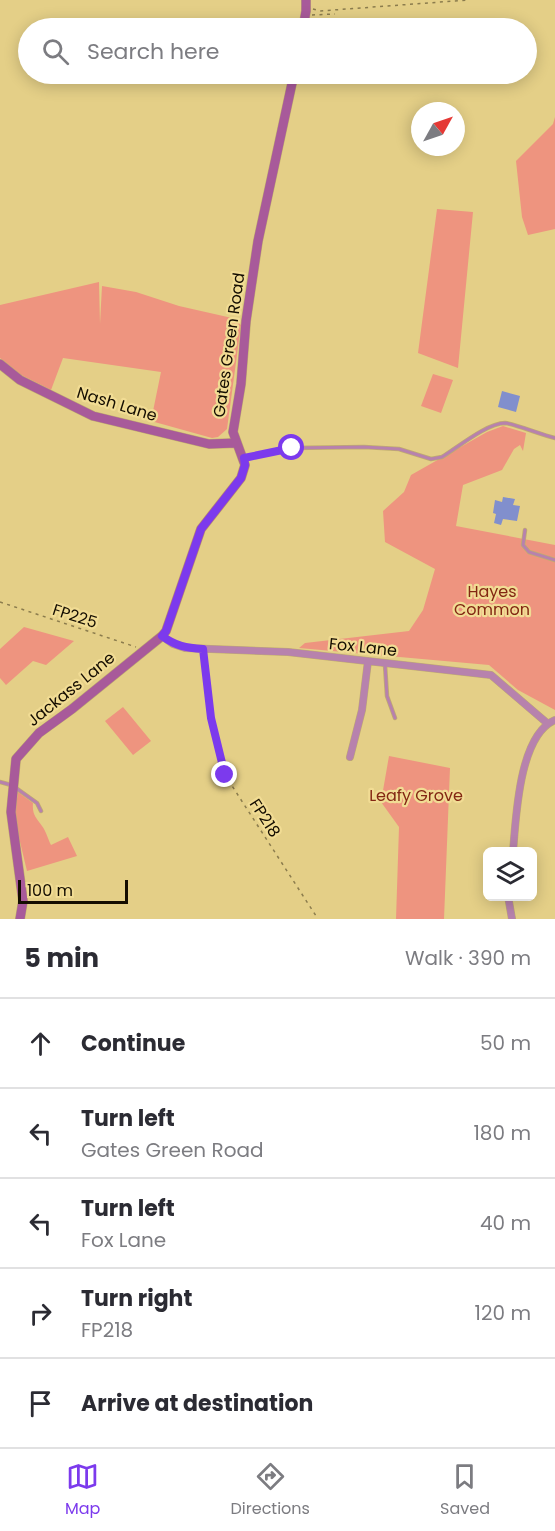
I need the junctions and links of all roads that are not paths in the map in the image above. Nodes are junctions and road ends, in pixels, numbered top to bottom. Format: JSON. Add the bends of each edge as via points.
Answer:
{"nodes":[{"id":1,"x":292,"y":84,"type":"edge"},
{"id":2,"x":0,"y":364,"type":"edge"},
{"id":3,"x":555,"y":438,"type":"edge"},
{"id":4,"x":236,"y":443,"type":"junction"},
{"id":5,"x":244,"y":458,"type":"junction"},
{"id":6,"x":525,"y":530,"type":"dead end"},
{"id":7,"x":555,"y":560,"type":"edge"},
{"id":8,"x":162,"y":636,"type":"junction"},
{"id":9,"x":368,"y":661,"type":"junction"},
{"id":10,"x":385,"y":663,"type":"junction"},
{"id":11,"x":395,"y":718,"type":"dead end"},
{"id":12,"x":555,"y":720,"type":"edge"},
{"id":13,"x":547,"y":723,"type":"junction"},
{"id":14,"x":350,"y":757,"type":"dead end"},
{"id":15,"x":0,"y":782,"type":"edge"},
{"id":16,"x":13,"y":786,"type":"junction"},
{"id":17,"x":41,"y":811,"type":"dead end"},
{"id":18,"x":513,"y":847,"type":"edge"},
{"id":19,"x":509,"y":901,"type":"edge"},
{"id":20,"x":20,"y":919,"type":"edge"},
{"id":21,"x":512,"y":919,"type":"edge"}],
"edges":[{"from":1,"to":4,"type":"street","name":"Gates Green Road","via":[[258,241],[232,432]]},
{"from":2,"to":4,"type":"street","name":"Nash Lane","via":[[20,380],[93,416],[209,444]]},
{"from":3,"to":5,"type":"lane","via":[[506,423],[434,459],[388,447],[292,448]]},
{"from":4,"to":5,"type":"street","name":"Gates Green Road"},
{"from":5,"to":8,"type":"street","via":[[241,478],[201,529]]},
{"from":6,"to":7,"type":"lane","via":[[523,545],[529,552]]},
{"from":8,"to":9,"type":"street","name":"Fox Lane","via":[[185,648],[288,652]]},
{"from":8,"to":16,"type":"street","name":"Jackass Lane","via":[[39,733],[16,759]]},
{"from":9,"to":10,"type":"street","name":"Fox Lane"},
{"from":9,"to":14,"type":"street","via":[[362,710]]},
{"from":10,"to":11,"type":"lane","via":[[387,696]]},
{"from":10,"to":13,"type":"street","name":"Fox Lane","via":[[491,675]]},
{"from":12,"to":13,"type":"street"},
{"from":13,"to":18,"type":"street","via":[[534,739],[522,777]]},
{"from":15,"to":16,"type":"lane"},
{"from":16,"to":17,"type":"lane","via":[[37,803]]},
{"from":16,"to":20,"type":"street","name":"Jackass Lane","via":[[11,812],[23,901]]},
{"from":19,"to":21,"type":"street"}]}
